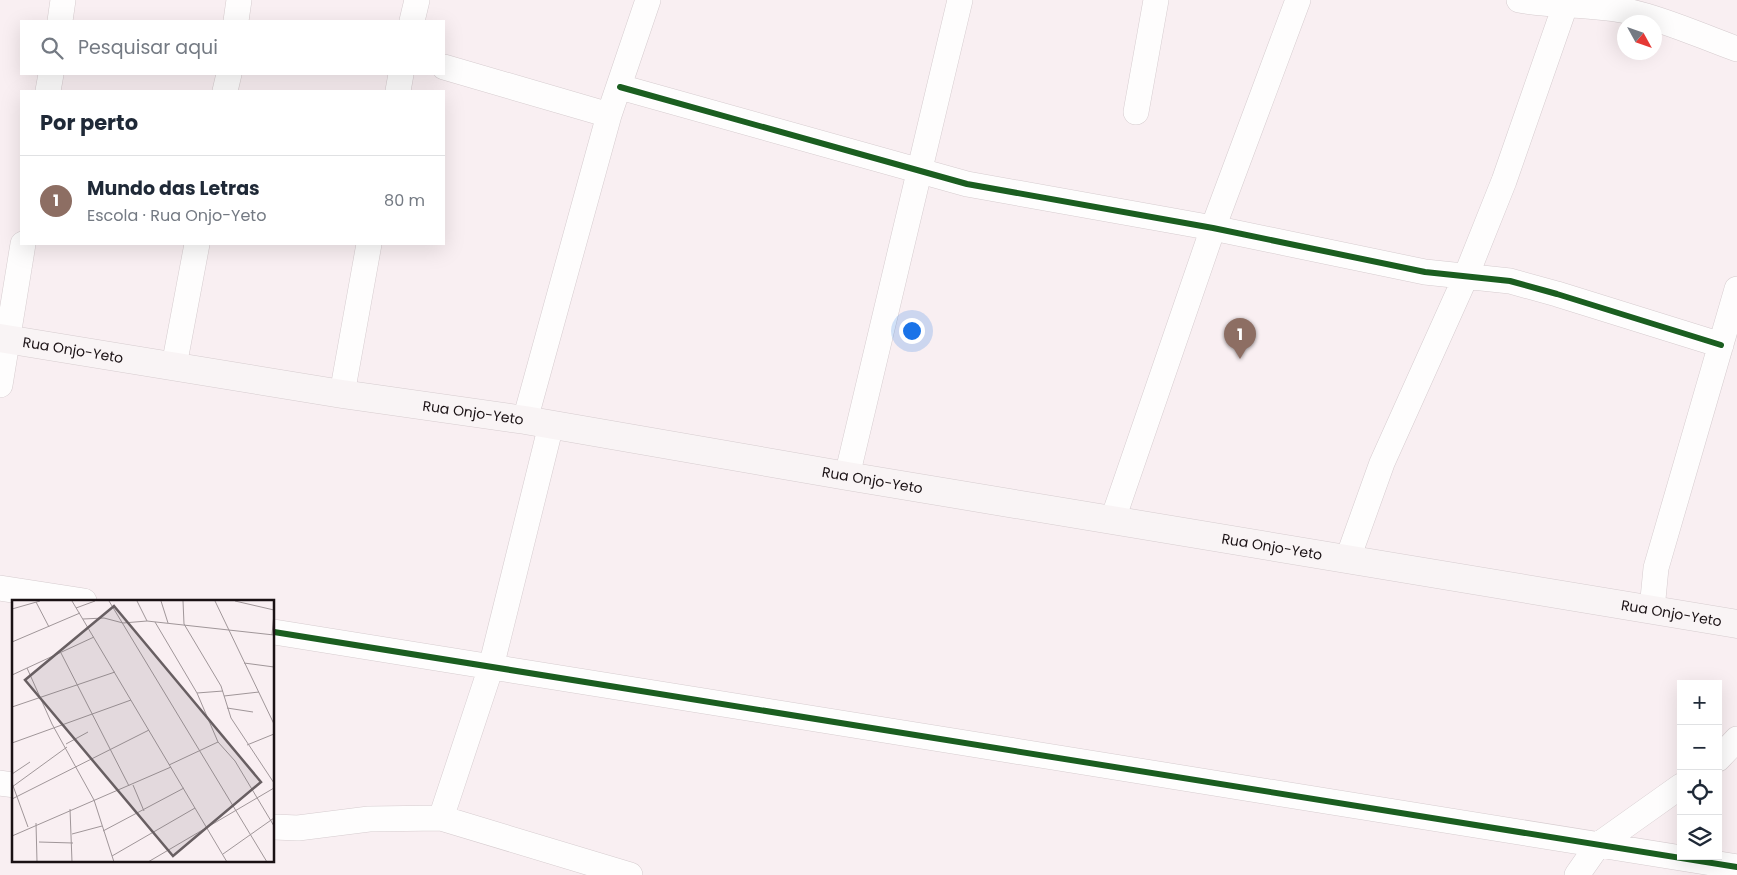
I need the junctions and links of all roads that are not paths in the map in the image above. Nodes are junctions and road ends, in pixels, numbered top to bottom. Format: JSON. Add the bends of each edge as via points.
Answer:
{"nodes":[{"id":1,"x":63,"y":0,"type":"edge"},
{"id":2,"x":239,"y":0,"type":"edge"},
{"id":3,"x":417,"y":0,"type":"edge"},
{"id":4,"x":648,"y":0,"type":"edge"},
{"id":5,"x":960,"y":0,"type":"edge"},
{"id":6,"x":1156,"y":0,"type":"edge"},
{"id":7,"x":1298,"y":0,"type":"edge"},
{"id":8,"x":1520,"y":0,"type":"edge"},
{"id":9,"x":1566,"y":2,"type":"edge"},
{"id":10,"x":60,"y":20,"type":"edge"},
{"id":11,"x":236,"y":20,"type":"edge"},
{"id":12,"x":412,"y":20,"type":"edge"},
{"id":13,"x":1737,"y":49,"type":"edge"},
{"id":14,"x":445,"y":67,"type":"edge"},
{"id":15,"x":51,"y":75,"type":"edge"},
{"id":16,"x":229,"y":75,"type":"edge"},
{"id":17,"x":401,"y":75,"type":"edge"},
{"id":18,"x":620,"y":88,"type":"junction"},
{"id":19,"x":48,"y":90,"type":"edge"},
{"id":20,"x":225,"y":90,"type":"edge"},
{"id":21,"x":398,"y":90,"type":"edge"},
{"id":22,"x":1136,"y":112,"type":"dead end"},
{"id":23,"x":609,"y":115,"type":"junction"},
{"id":24,"x":921,"y":171,"type":"junction"},
{"id":25,"x":1212,"y":228,"type":"junction"},
{"id":26,"x":23,"y":245,"type":"edge"},
{"id":27,"x":197,"y":245,"type":"edge"},
{"id":28,"x":370,"y":245,"type":"edge"},
{"id":29,"x":1466,"y":276,"type":"junction"},
{"id":30,"x":1737,"y":289,"type":"edge"},
{"id":31,"x":4,"y":338,"type":"edge"},
{"id":32,"x":1721,"y":345,"type":"junction"},
{"id":33,"x":174,"y":366,"type":"junction"},
{"id":34,"x":0,"y":385,"type":"edge"},
{"id":35,"x":342,"y":394,"type":"junction"},
{"id":36,"x":538,"y":423,"type":"junction"},
{"id":37,"x":847,"y":476,"type":"junction"},
{"id":38,"x":1113,"y":519,"type":"junction"},
{"id":39,"x":1348,"y":558,"type":"junction"},
{"id":40,"x":0,"y":588,"type":"edge"},
{"id":41,"x":78,"y":600,"type":"edge"},
{"id":42,"x":1652,"y":609,"type":"junction"},
{"id":43,"x":1737,"y":624,"type":"edge"},
{"id":44,"x":275,"y":632,"type":"edge"},
{"id":45,"x":491,"y":666,"type":"junction"},
{"id":46,"x":1737,"y":739,"type":"edge"},
{"id":47,"x":1722,"y":755,"type":"edge"},
{"id":48,"x":1677,"y":789,"type":"edge"},
{"id":49,"x":441,"y":818,"type":"junction"},
{"id":50,"x":275,"y":827,"type":"edge"},
{"id":51,"x":1598,"y":845,"type":"junction"},
{"id":52,"x":1737,"y":867,"type":"edge"},
{"id":53,"x":630,"y":875,"type":"edge"},
{"id":54,"x":1576,"y":875,"type":"edge"}],
"edges":[{"from":1,"to":10,"type":"street"},
{"from":2,"to":11,"type":"street"},
{"from":3,"to":12,"type":"street"},
{"from":4,"to":18,"type":"street"},
{"from":5,"to":24,"type":"street"},
{"from":6,"to":22,"type":"street"},
{"from":7,"to":25,"type":"street"},
{"from":8,"to":9,"type":"street"},
{"from":9,"to":13,"type":"street","via":[[1632,12]]},
{"from":9,"to":29,"type":"street","via":[[1504,181]]},
{"from":14,"to":23,"type":"street"},
{"from":15,"to":19,"type":"street"},
{"from":16,"to":20,"type":"street"},
{"from":17,"to":21,"type":"street"},
{"from":18,"to":23,"type":"street"},
{"from":18,"to":24,"type":"street"},
{"from":23,"to":36,"type":"street"},
{"from":24,"to":25,"type":"street","via":[[976,185]]},
{"from":24,"to":37,"type":"street"},
{"from":25,"to":29,"type":"street","via":[[1425,272]]},
{"from":25,"to":38,"type":"street"},
{"from":26,"to":31,"type":"street"},
{"from":27,"to":33,"type":"street"},
{"from":28,"to":35,"type":"street"},
{"from":29,"to":32,"type":"street","via":[[1510,282],[1557,294]]},
{"from":29,"to":39,"type":"street","via":[[1382,463]]},
{"from":30,"to":32,"type":"street"},
{"from":31,"to":33,"type":"main road","name":"Rua Onjo-Yeto"},
{"from":31,"to":34,"type":"street"},
{"from":32,"to":42,"type":"street","via":[[1656,568]]},
{"from":33,"to":35,"type":"main road","name":"Rua Onjo-Yeto"},
{"from":35,"to":36,"type":"main road","name":"Rua Onjo-Yeto"},
{"from":36,"to":37,"type":"main road","name":"Rua Onjo-Yeto"},
{"from":36,"to":45,"type":"street"},
{"from":37,"to":38,"type":"main road","name":"Rua Onjo-Yeto"},
{"from":38,"to":39,"type":"main road","name":"Rua Onjo-Yeto"},
{"from":39,"to":42,"type":"main road","name":"Rua Onjo-Yeto"},
{"from":40,"to":41,"type":"street"},
{"from":42,"to":43,"type":"main road","name":"Rua Onjo-Yeto"},
{"from":44,"to":45,"type":"street"},
{"from":45,"to":49,"type":"street"},
{"from":45,"to":51,"type":"street"},
{"from":46,"to":47,"type":"street"},
{"from":48,"to":51,"type":"street"},
{"from":49,"to":50,"type":"street","via":[[369,819],[298,828]]},
{"from":49,"to":53,"type":"street"},
{"from":51,"to":52,"type":"street"},
{"from":51,"to":54,"type":"street"}]}
